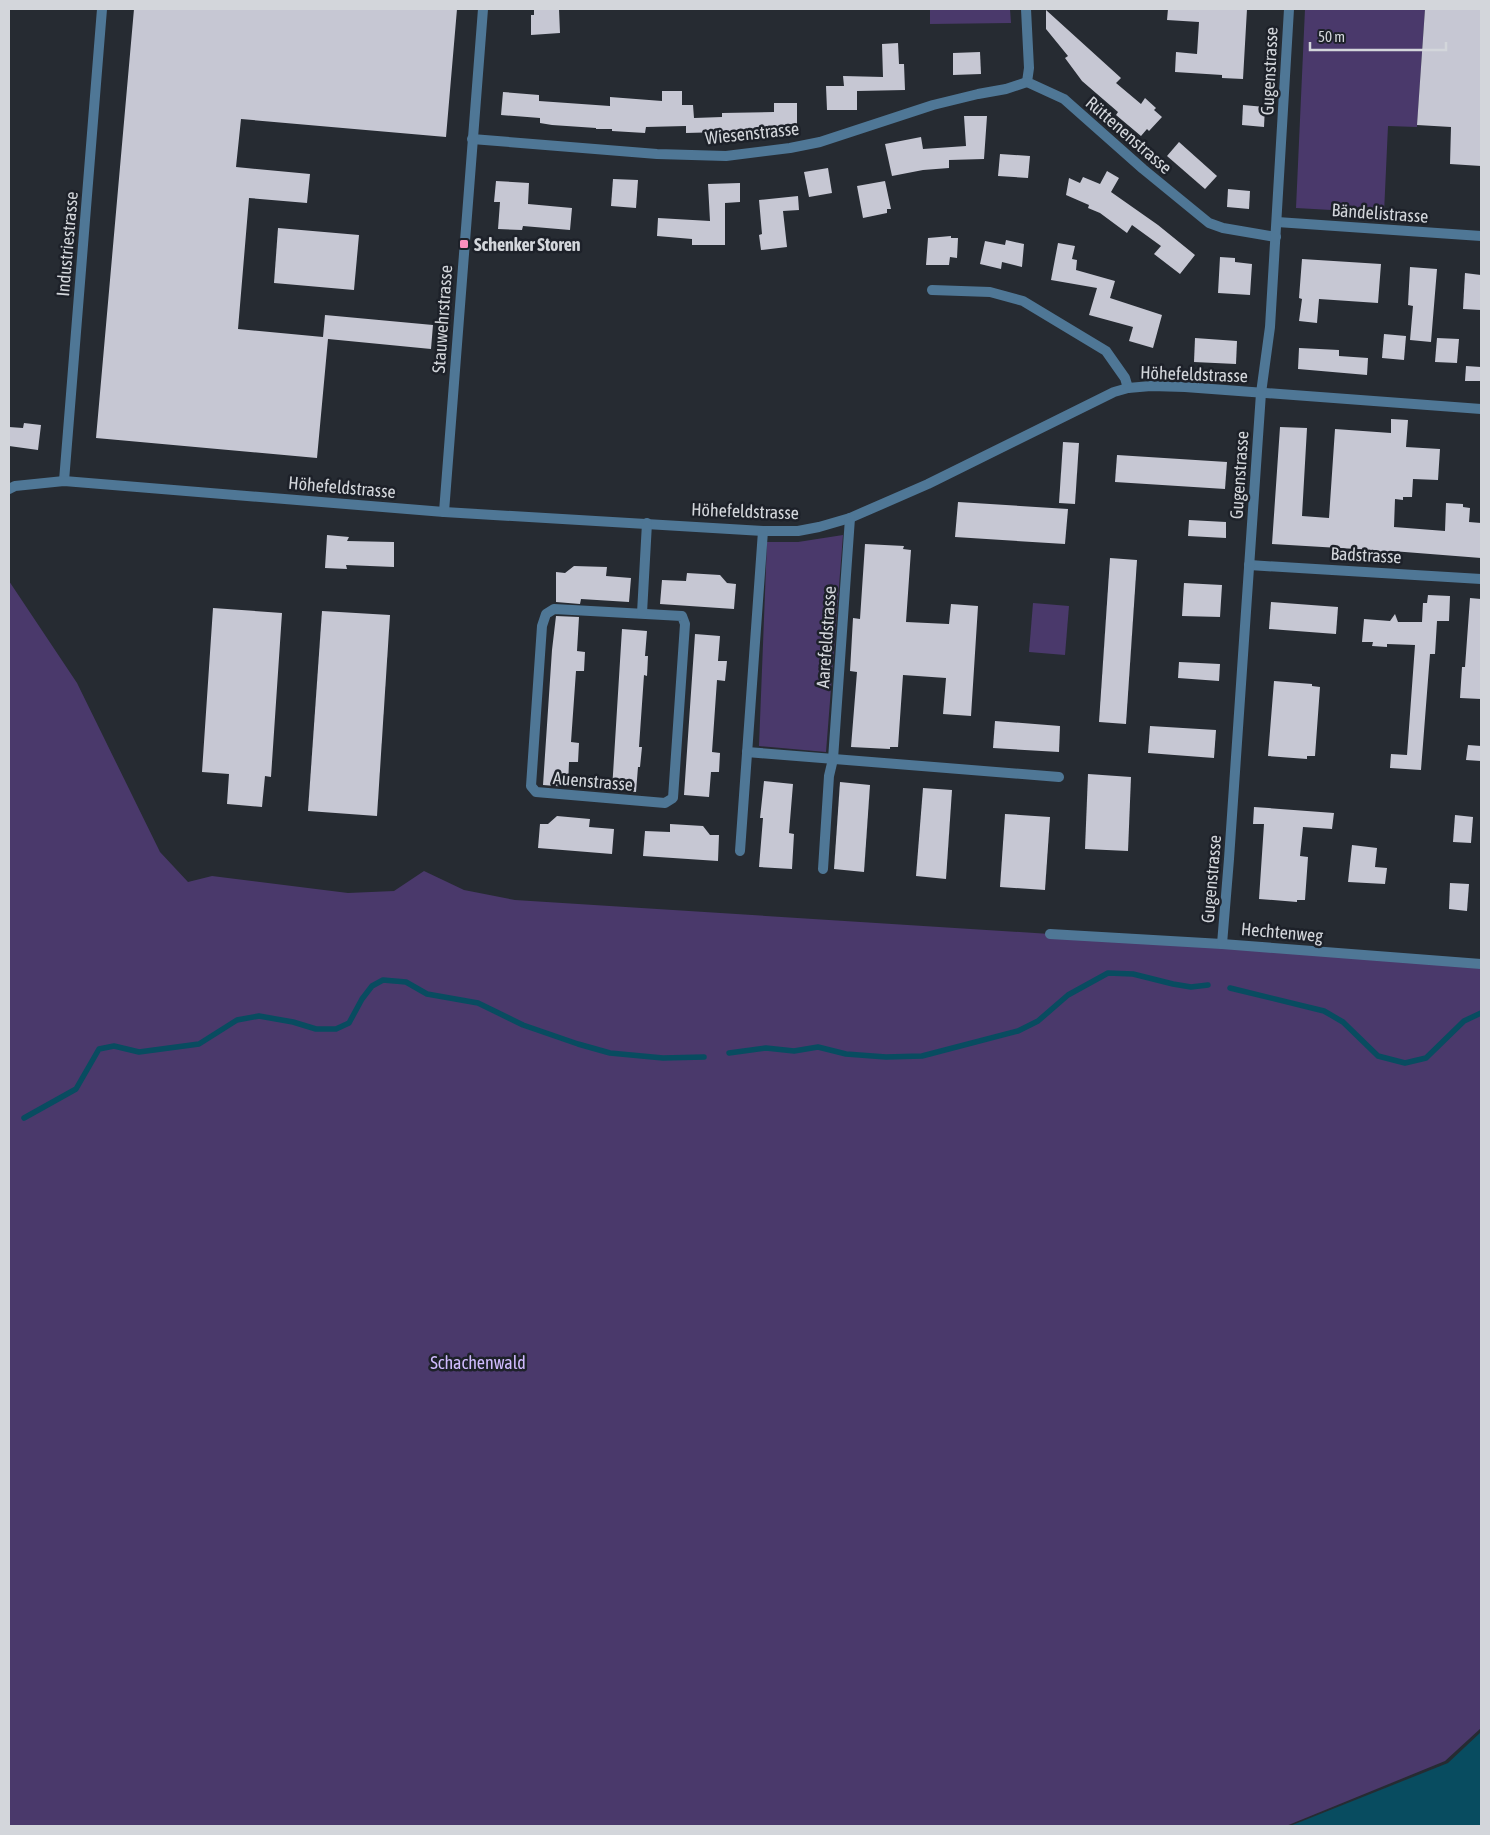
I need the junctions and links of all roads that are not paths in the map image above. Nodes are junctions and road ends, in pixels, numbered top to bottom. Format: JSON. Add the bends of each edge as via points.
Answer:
{"nodes":[{"id":1,"x":102,"y":9,"type":"edge"},
{"id":2,"x":483,"y":9,"type":"edge"},
{"id":3,"x":1026,"y":9,"type":"edge"},
{"id":4,"x":1289,"y":9,"type":"edge"},
{"id":5,"x":1027,"y":82,"type":"junction"},
{"id":6,"x":472,"y":139,"type":"junction"},
{"id":7,"x":1277,"y":222,"type":"junction"},
{"id":8,"x":1481,"y":236,"type":"edge"},
{"id":9,"x":1276,"y":237,"type":"junction"},
{"id":10,"x":932,"y":290,"type":"dead end"},
{"id":11,"x":1128,"y":388,"type":"junction"},
{"id":12,"x":1261,"y":393,"type":"junction"},
{"id":13,"x":1481,"y":409,"type":"edge"},
{"id":14,"x":64,"y":481,"type":"junction"},
{"id":15,"x":9,"y":489,"type":"edge"},
{"id":16,"x":444,"y":512,"type":"junction"},
{"id":17,"x":850,"y":518,"type":"junction"},
{"id":18,"x":647,"y":523,"type":"junction"},
{"id":19,"x":763,"y":531,"type":"junction"},
{"id":20,"x":1249,"y":565,"type":"junction"},
{"id":21,"x":1481,"y":579,"type":"edge"},
{"id":22,"x":642,"y":613,"type":"junction"},
{"id":23,"x":747,"y":752,"type":"junction"},
{"id":24,"x":833,"y":759,"type":"junction"},
{"id":25,"x":1059,"y":777,"type":"dead end"},
{"id":26,"x":740,"y":851,"type":"dead end"},
{"id":27,"x":823,"y":869,"type":"dead end"},
{"id":28,"x":1050,"y":934,"type":"dead end"},
{"id":29,"x":1222,"y":944,"type":"junction"},
{"id":30,"x":1481,"y":964,"type":"edge"}],
"edges":[{"from":1,"to":14,"type":"street","name":"Industriestrasse"},
{"from":2,"to":6,"type":"street","name":"Stauwehrstrasse"},
{"from":3,"to":5,"type":"street"},
{"from":4,"to":7,"type":"street","name":"Gugenstrasse"},
{"from":5,"to":6,"type":"street","name":"Wiesenstrasse","via":[[933,105],[820,142],[726,156],[658,154]]},
{"from":5,"to":9,"type":"street","name":"Rüttenenstrasse","via":[[1064,99],[1209,223]]},
{"from":6,"to":16,"type":"street","name":"Stauwehrstrasse"},
{"from":7,"to":8,"type":"street","name":"Bändelistrasse"},
{"from":7,"to":9,"type":"street","name":"Gugenstrasse"},
{"from":9,"to":12,"type":"street","name":"Gugenstrasse","via":[[1270,327]]},
{"from":10,"to":11,"type":"street","via":[[990,292],[1023,301],[1106,352],[1125,378]]},
{"from":11,"to":12,"type":"street","name":"Höhefeldstrasse","via":[[1151,386]]},
{"from":11,"to":17,"type":"street","name":"Höhefeldstrasse","via":[[1093,401],[938,479]]},
{"from":12,"to":13,"type":"street","name":"Höhefeldstrasse"},
{"from":12,"to":20,"type":"street","name":"Gugenstrasse"},
{"from":14,"to":15,"type":"street","name":"Höhefeldstrasse"},
{"from":14,"to":16,"type":"street","name":"Höhefeldstrasse"},
{"from":16,"to":18,"type":"street","name":"Höhefeldstrasse"},
{"from":17,"to":19,"type":"street","name":"Höhefeldstrasse","via":[[798,531]]},
{"from":17,"to":24,"type":"street","name":"Aarefeldstrasse"},
{"from":18,"to":19,"type":"street","name":"Höhefeldstrasse"},
{"from":18,"to":22,"type":"street"},
{"from":19,"to":23,"type":"street"},
{"from":20,"to":21,"type":"street","name":"Badstrasse"},
{"from":20,"to":29,"type":"street","name":"Gugenstrasse"},
{"from":22,"to":22,"type":"street","name":"Auenstrasse","via":[[554,609],[546,614],[542,626],[531,786],[536,792],[665,803],[673,798],[685,624],[682,616]]},
{"from":23,"to":24,"type":"street"},
{"from":23,"to":26,"type":"street"},
{"from":24,"to":25,"type":"street"},
{"from":24,"to":27,"type":"street","name":"Aarefeldstrasse"},
{"from":28,"to":29,"type":"street","name":"Hechtenweg"},
{"from":29,"to":30,"type":"street","name":"Hechtenweg"}]}
